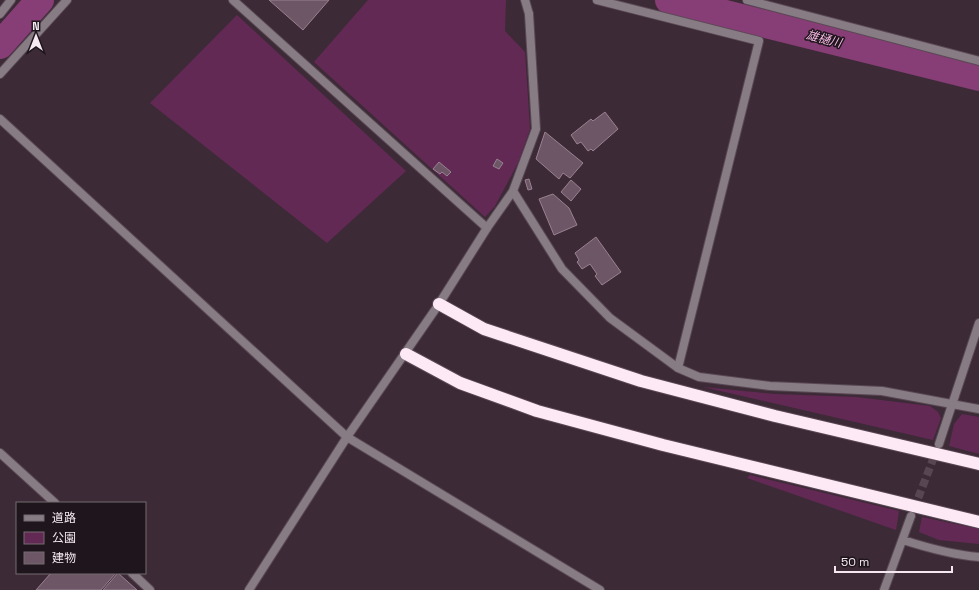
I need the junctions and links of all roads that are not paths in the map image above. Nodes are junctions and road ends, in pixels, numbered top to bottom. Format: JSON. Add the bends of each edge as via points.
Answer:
{"nodes":[{"id":1,"x":11,"y":0,"type":"edge"},
{"id":2,"x":67,"y":0,"type":"edge"},
{"id":3,"x":233,"y":0,"type":"edge"},
{"id":4,"x":525,"y":0,"type":"edge"},
{"id":5,"x":597,"y":0,"type":"edge"},
{"id":6,"x":747,"y":0,"type":"edge"},
{"id":7,"x":0,"y":14,"type":"edge"},
{"id":8,"x":979,"y":61,"type":"edge"},
{"id":9,"x":0,"y":74,"type":"edge"},
{"id":10,"x":0,"y":119,"type":"edge"},
{"id":11,"x":513,"y":191,"type":"junction"},
{"id":12,"x":486,"y":228,"type":"junction"},
{"id":13,"x":439,"y":304,"type":"junction"},
{"id":14,"x":979,"y":323,"type":"edge"},
{"id":15,"x":406,"y":354,"type":"junction"},
{"id":16,"x":678,"y":368,"type":"junction"},
{"id":17,"x":951,"y":405,"type":"junction"},
{"id":18,"x":979,"y":409,"type":"edge"},
{"id":19,"x":347,"y":438,"type":"junction"},
{"id":20,"x":938,"y":444,"type":"tunnel mouth"},
{"id":21,"x":0,"y":453,"type":"edge"},
{"id":22,"x":979,"y":464,"type":"edge"},
{"id":23,"x":54,"y":502,"type":"edge"},
{"id":24,"x":912,"y":516,"type":"tunnel mouth"},
{"id":25,"x":979,"y":522,"type":"edge"},
{"id":26,"x":903,"y":540,"type":"junction"},
{"id":27,"x":979,"y":557,"type":"edge"},
{"id":28,"x":133,"y":574,"type":"edge"},
{"id":29,"x":150,"y":590,"type":"edge"},
{"id":30,"x":249,"y":590,"type":"edge"},
{"id":31,"x":600,"y":590,"type":"edge"},
{"id":32,"x":884,"y":590,"type":"edge"}],
"edges":[{"from":1,"to":7,"type":"street"},
{"from":2,"to":9,"type":"street"},
{"from":3,"to":12,"type":"street"},
{"from":4,"to":11,"type":"street","via":[[529,14],[536,129]]},
{"from":5,"to":16,"type":"street","via":[[759,41]]},
{"from":6,"to":8,"type":"street"},
{"from":10,"to":19,"type":"street"},
{"from":11,"to":12,"type":"street"},
{"from":11,"to":16,"type":"street","via":[[562,269],[610,318]]},
{"from":12,"to":13,"type":"street"},
{"from":13,"to":15,"type":"street"},
{"from":13,"to":22,"type":"highway","via":[[484,329],[641,381],[775,416]]},
{"from":14,"to":17,"type":"street"},
{"from":15,"to":19,"type":"street"},
{"from":15,"to":25,"type":"highway","via":[[460,383],[537,411],[663,445]]},
{"from":16,"to":17,"type":"street","via":[[698,377],[770,386],[882,391]]},
{"from":17,"to":18,"type":"street"},
{"from":17,"to":20,"type":"street"},
{"from":19,"to":30,"type":"street"},
{"from":19,"to":31,"type":"street"},
{"from":21,"to":23,"type":"street"},
{"from":24,"to":26,"type":"street"},
{"from":26,"to":27,"type":"street","via":[[927,548]]},
{"from":26,"to":32,"type":"street"},
{"from":28,"to":29,"type":"street"}]}
